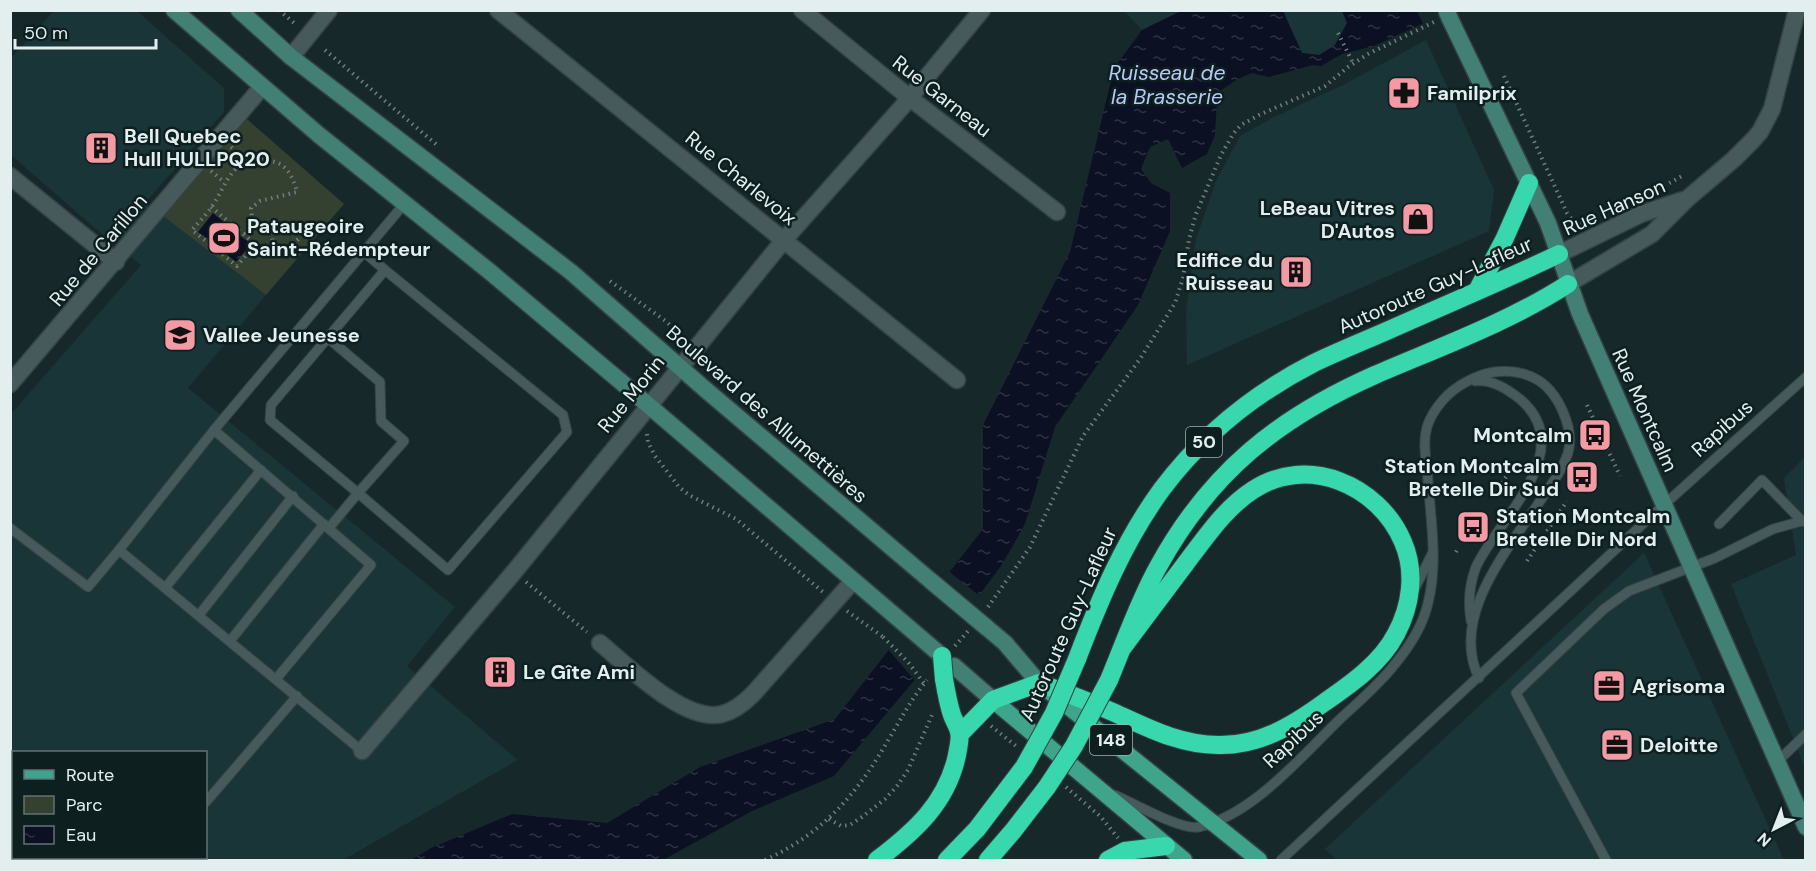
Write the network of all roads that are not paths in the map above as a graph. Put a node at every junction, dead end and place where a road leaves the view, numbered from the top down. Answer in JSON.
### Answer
{"nodes":[{"id":1,"x":174,"y":10,"type":"edge"},
{"id":2,"x":238,"y":10,"type":"edge"},
{"id":3,"x":329,"y":10,"type":"edge"},
{"id":4,"x":498,"y":10,"type":"edge"},
{"id":5,"x":802,"y":10,"type":"edge"},
{"id":6,"x":982,"y":10,"type":"edge"},
{"id":7,"x":1797,"y":10,"type":"edge"},
{"id":8,"x":1445,"y":17,"type":"edge"},
{"id":9,"x":291,"y":57,"type":"junction"},
{"id":10,"x":262,"y":87,"type":"junction"},
{"id":11,"x":910,"y":98,"type":"junction"},
{"id":12,"x":10,"y":176,"type":"edge"},
{"id":13,"x":1529,"y":183,"type":"junction"},
{"id":14,"x":1687,"y":199,"type":"junction"},
{"id":15,"x":405,"y":203,"type":"junction"},
{"id":16,"x":1057,"y":212,"type":"dead end"},
{"id":17,"x":784,"y":240,"type":"junction"},
{"id":18,"x":364,"y":252,"type":"junction"},
{"id":19,"x":1559,"y":254,"type":"junction"},
{"id":20,"x":116,"y":262,"type":"junction"},
{"id":21,"x":385,"y":270,"type":"junction"},
{"id":22,"x":1568,"y":284,"type":"junction"},
{"id":23,"x":1477,"y":291,"type":"junction"},
{"id":24,"x":328,"y":338,"type":"junction"},
{"id":25,"x":680,"y":368,"type":"junction"},
{"id":26,"x":1806,"y":377,"type":"edge"},
{"id":27,"x":957,"y":380,"type":"dead end"},
{"id":28,"x":10,"y":384,"type":"edge"},
{"id":29,"x":1464,"y":384,"type":"junction"},
{"id":30,"x":650,"y":405,"type":"junction"},
{"id":31,"x":214,"y":430,"type":"junction"},
{"id":32,"x":261,"y":470,"type":"junction"},
{"id":33,"x":358,"y":493,"type":"junction"},
{"id":34,"x":293,"y":496,"type":"junction"},
{"id":35,"x":1664,"y":505,"type":"junction"},
{"id":36,"x":1804,"y":521,"type":"edge"},
{"id":37,"x":1719,"y":524,"type":"dead end"},
{"id":38,"x":326,"y":526,"type":"junction"},
{"id":39,"x":10,"y":528,"type":"edge"},
{"id":40,"x":119,"y":550,"type":"junction"},
{"id":41,"x":1433,"y":552,"type":"junction"},
{"id":42,"x":1692,"y":567,"type":"junction"},
{"id":43,"x":853,"y":580,"type":"junction"},
{"id":44,"x":165,"y":588,"type":"junction"},
{"id":45,"x":1408,"y":604,"type":"junction"},
{"id":46,"x":199,"y":615,"type":"junction"},
{"id":47,"x":1471,"y":623,"type":"junction"},
{"id":48,"x":230,"y":641,"type":"junction"},
{"id":49,"x":600,"y":643,"type":"road end"},
{"id":50,"x":1123,"y":646,"type":"junction"},
{"id":51,"x":944,"y":666,"type":"junction"},
{"id":52,"x":1479,"y":678,"type":"junction"},
{"id":53,"x":276,"y":679,"type":"junction"},
{"id":54,"x":1039,"y":683,"type":"junction"},
{"id":55,"x":297,"y":696,"type":"junction"},
{"id":56,"x":993,"y":700,"type":"junction"},
{"id":57,"x":960,"y":734,"type":"junction"},
{"id":58,"x":1806,"y":734,"type":"edge"},
{"id":59,"x":363,"y":752,"type":"joint"},
{"id":60,"x":1777,"y":762,"type":"junction"},
{"id":61,"x":1094,"y":786,"type":"junction"},
{"id":62,"x":207,"y":801,"type":"edge"},
{"id":63,"x":1212,"y":823,"type":"junction"},
{"id":64,"x":1806,"y":827,"type":"edge"},
{"id":65,"x":1166,"y":846,"type":"junction"},
{"id":66,"x":878,"y":861,"type":"edge"},
{"id":67,"x":947,"y":861,"type":"edge"},
{"id":68,"x":988,"y":861,"type":"edge"},
{"id":69,"x":1108,"y":861,"type":"edge"},
{"id":70,"x":1184,"y":861,"type":"edge"},
{"id":71,"x":1259,"y":861,"type":"edge"},
{"id":72,"x":1281,"y":861,"type":"edge"},
{"id":73,"x":1606,"y":861,"type":"edge"}],
"edges":[{"from":1,"to":10,"type":"main road"},
{"from":2,"to":9,"type":"main road","name":"Boulevard des Allumettières"},
{"from":3,"to":9,"type":"street"},
{"from":4,"to":17,"type":"street","name":"Rue Charlevoix"},
{"from":5,"to":11,"type":"street","name":"Rue Garneau"},
{"from":6,"to":11,"type":"street","name":"Rue Morin"},
{"from":7,"to":14,"type":"street","name":"Rue Hanson"},
{"from":8,"to":13,"type":"main road","name":"Rue Montcalm"},
{"from":9,"to":25,"type":"main road","name":"Boulevard des Allumettières"},
{"from":10,"to":15,"type":"main road"},
{"from":10,"to":20,"type":"street","name":"Rue de Carillon"},
{"from":11,"to":16,"type":"street","name":"Rue Garneau"},
{"from":11,"to":17,"type":"street","name":"Rue Morin"},
{"from":12,"to":20,"type":"street"},
{"from":13,"to":19,"type":"main road","name":"Rue Montcalm"},
{"from":13,"to":23,"type":"highway"},
{"from":14,"to":19,"type":"street","name":"Rue Hanson"},
{"from":14,"to":22,"type":"street","name":"Rue Hanson"},
{"from":15,"to":18,"type":"lane"},
{"from":15,"to":30,"type":"main road"},
{"from":17,"to":25,"type":"street","name":"Rue Morin"},
{"from":17,"to":27,"type":"street","name":"Rue Charlevoix"},
{"from":18,"to":21,"type":"lane"},
{"from":18,"to":31,"type":"lane"},
{"from":19,"to":22,"type":"main road","name":"Rue Montcalm"},
{"from":19,"to":23,"type":"highway","name":"Autoroute Guy-Lafleur","number":"50"},
{"from":20,"to":28,"type":"street","name":"Rue de Carillon"},
{"from":21,"to":24,"type":"lane"},
{"from":21,"to":33,"type":"lane"},
{"from":22,"to":35,"type":"main road","name":"Rue Montcalm"},
{"from":22,"to":50,"type":"highway","number":"50"},
{"from":23,"to":67,"type":"highway","name":"Autoroute Guy-Lafleur","number":"50","bridge":true},
{"from":24,"to":33,"type":"lane"},
{"from":24,"to":33,"type":"lane"},
{"from":25,"to":30,"type":"street","name":"Rue Morin"},
{"from":25,"to":54,"type":"main road","name":"Boulevard des Allumettières","bridge":true},
{"from":26,"to":35,"type":"lane","name":"Rapibus"},
{"from":29,"to":41,"type":"lane","name":"Rapibus"},
{"from":29,"to":47,"type":"lane","name":"Rapibus"},
{"from":29,"to":47,"type":"lane","name":"Rapibus"},
{"from":30,"to":43,"type":"main road"},
{"from":30,"to":59,"type":"street","name":"Rue Morin"},
{"from":31,"to":32,"type":"lane"},
{"from":31,"to":40,"type":"lane"},
{"from":32,"to":34,"type":"lane"},
{"from":32,"to":44,"type":"lane"},
{"from":33,"to":38,"type":"lane"},
{"from":34,"to":38,"type":"lane"},
{"from":34,"to":46,"type":"lane"},
{"from":35,"to":42,"type":"main road","name":"Rue Montcalm"},
{"from":35,"to":52,"type":"lane","name":"Rapibus"},
{"from":36,"to":37,"type":"lane"},
{"from":36,"to":42,"type":"lane"},
{"from":38,"to":48,"type":"lane"},
{"from":38,"to":53,"type":"lane"},
{"from":39,"to":40,"type":"lane"},
{"from":40,"to":44,"type":"lane"},
{"from":41,"to":45,"type":"lane","name":"Rapibus"},
{"from":41,"to":63,"type":"lane","name":"Rapibus"},
{"from":42,"to":60,"type":"main road","name":"Rue Montcalm"},
{"from":42,"to":73,"type":"lane"},
{"from":43,"to":49,"type":"street"},
{"from":43,"to":51,"type":"main road"},
{"from":44,"to":46,"type":"lane"},
{"from":45,"to":50,"type":"highway"},
{"from":45,"to":54,"type":"highway"},
{"from":46,"to":48,"type":"lane"},
{"from":47,"to":52,"type":"lane","name":"Rapibus"},
{"from":48,"to":53,"type":"lane"},
{"from":50,"to":68,"type":"highway","number":"50","bridge":true},
{"from":51,"to":56,"type":"main road"},
{"from":51,"to":57,"type":"highway"},
{"from":52,"to":72,"type":"lane","name":"Rapibus"},
{"from":53,"to":55,"type":"lane"},
{"from":54,"to":56,"type":"highway"},
{"from":54,"to":63,"type":"main road","name":"Boulevard des Allumettières","number":"148"},
{"from":55,"to":59,"type":"lane"},
{"from":55,"to":62,"type":"lane"},
{"from":56,"to":57,"type":"highway"},
{"from":56,"to":61,"type":"main road"},
{"from":57,"to":66,"type":"highway"},
{"from":58,"to":60,"type":"lane"},
{"from":60,"to":64,"type":"main road","name":"Rue Montcalm"},
{"from":61,"to":63,"type":"lane","name":"Rapibus"},
{"from":61,"to":65,"type":"main road"},
{"from":63,"to":71,"type":"main road","name":"Boulevard des Allumettières","number":"148"},
{"from":65,"to":69,"type":"highway"},
{"from":65,"to":70,"type":"main road"}]}
